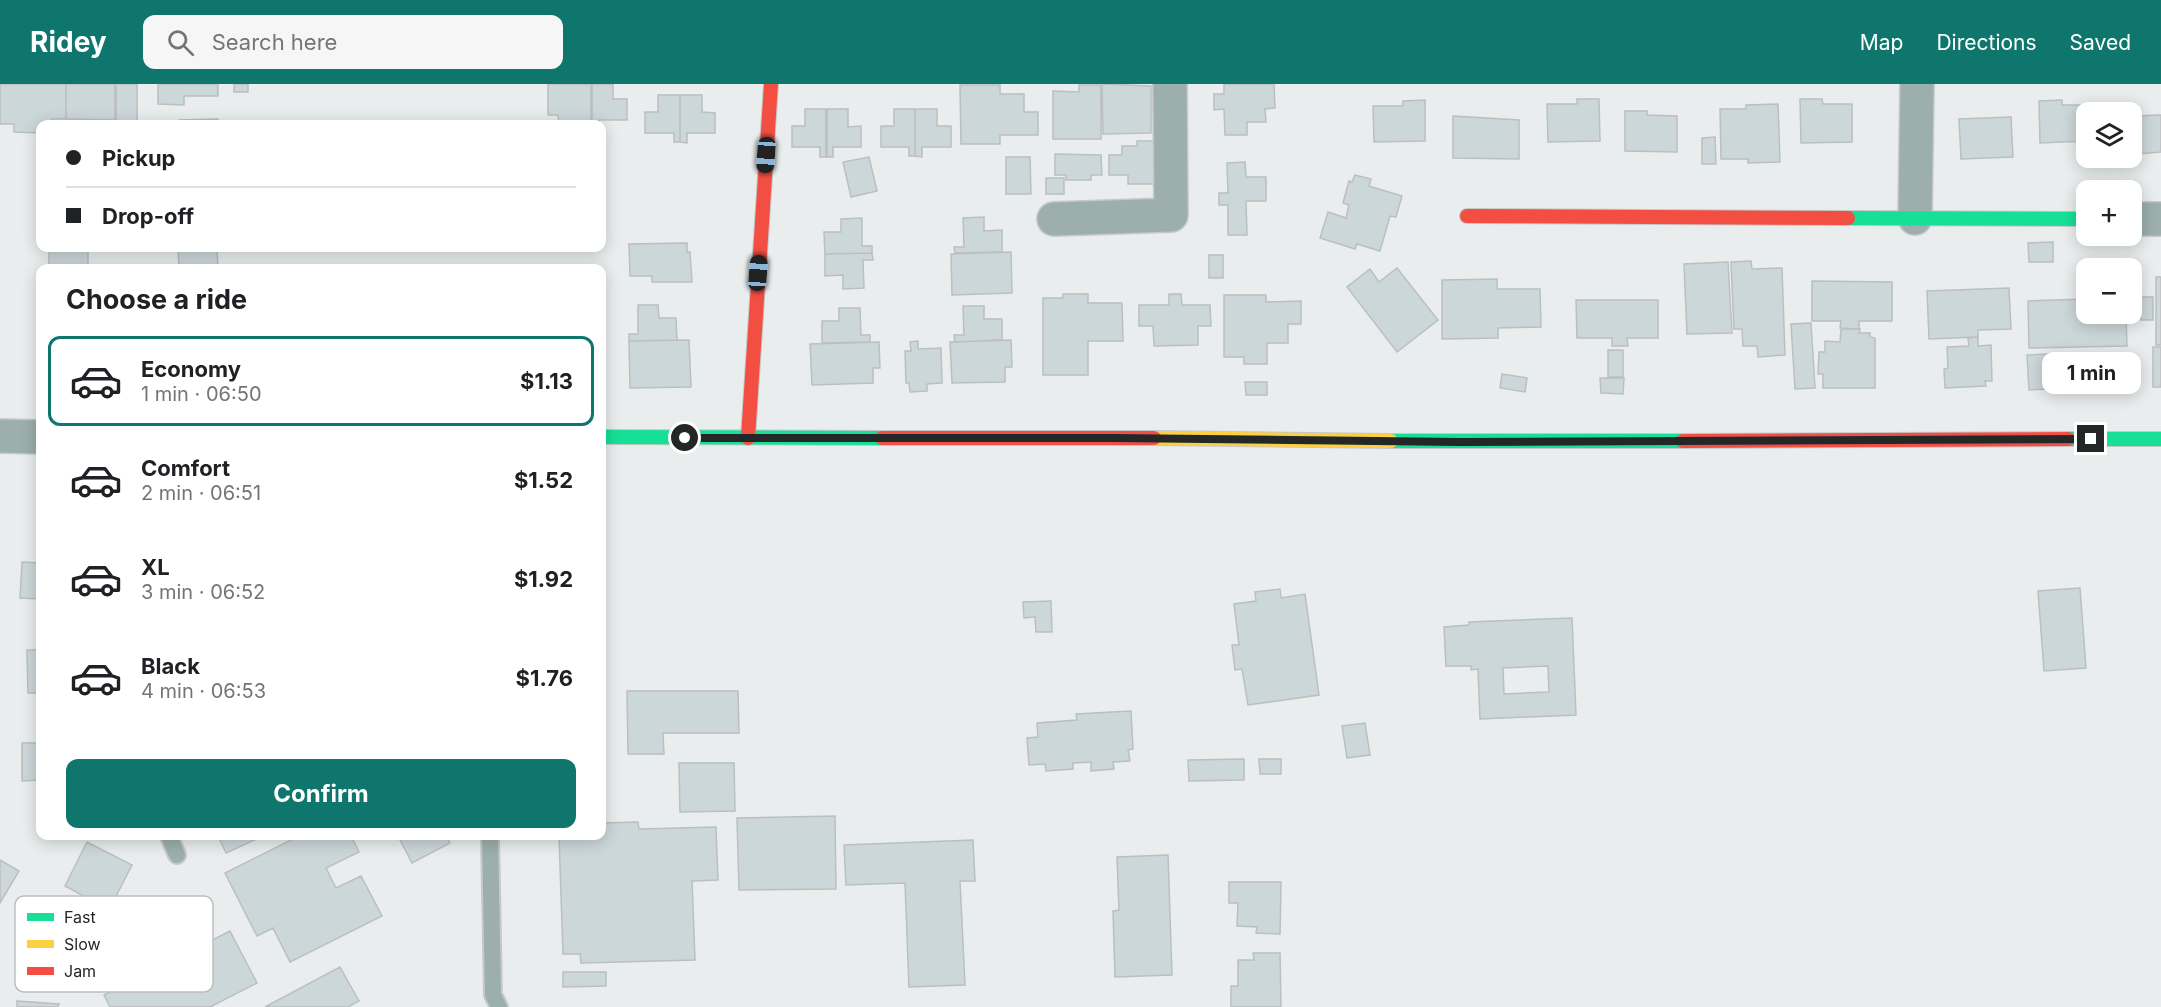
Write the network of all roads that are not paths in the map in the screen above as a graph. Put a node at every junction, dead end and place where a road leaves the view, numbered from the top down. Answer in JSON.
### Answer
{"nodes":[{"id":1,"x":771,"y":84,"type":"edge"},
{"id":2,"x":1170,"y":84,"type":"edge"},
{"id":3,"x":1917,"y":84,"type":"edge"},
{"id":4,"x":1467,"y":216,"type":"dead end"},
{"id":5,"x":1915,"y":218,"type":"junction"},
{"id":6,"x":1054,"y":219,"type":"dead end"},
{"id":7,"x":2076,"y":219,"type":"edge"},
{"id":8,"x":2142,"y":219,"type":"edge"},
{"id":9,"x":2161,"y":219,"type":"edge"},
{"id":10,"x":0,"y":436,"type":"edge"},
{"id":11,"x":36,"y":437,"type":"edge"},
{"id":12,"x":606,"y":437,"type":"edge"},
{"id":13,"x":748,"y":438,"type":"junction"},
{"id":14,"x":2161,"y":439,"type":"edge"},
{"id":15,"x":171,"y":840,"type":"edge"},
{"id":16,"x":490,"y":840,"type":"edge"},
{"id":17,"x":177,"y":855,"type":"dead end"},
{"id":18,"x":499,"y":1007,"type":"edge"}],
"edges":[{"from":1,"to":13,"type":"street"},
{"from":2,"to":6,"type":"street"},
{"from":3,"to":5,"type":"street"},
{"from":4,"to":5,"type":"street"},
{"from":5,"to":7,"type":"street"},
{"from":8,"to":9,"type":"street"},
{"from":10,"to":11,"type":"street"},
{"from":12,"to":13,"type":"street"},
{"from":13,"to":14,"type":"street"},
{"from":15,"to":17,"type":"lane"},
{"from":16,"to":18,"type":"lane"}]}
